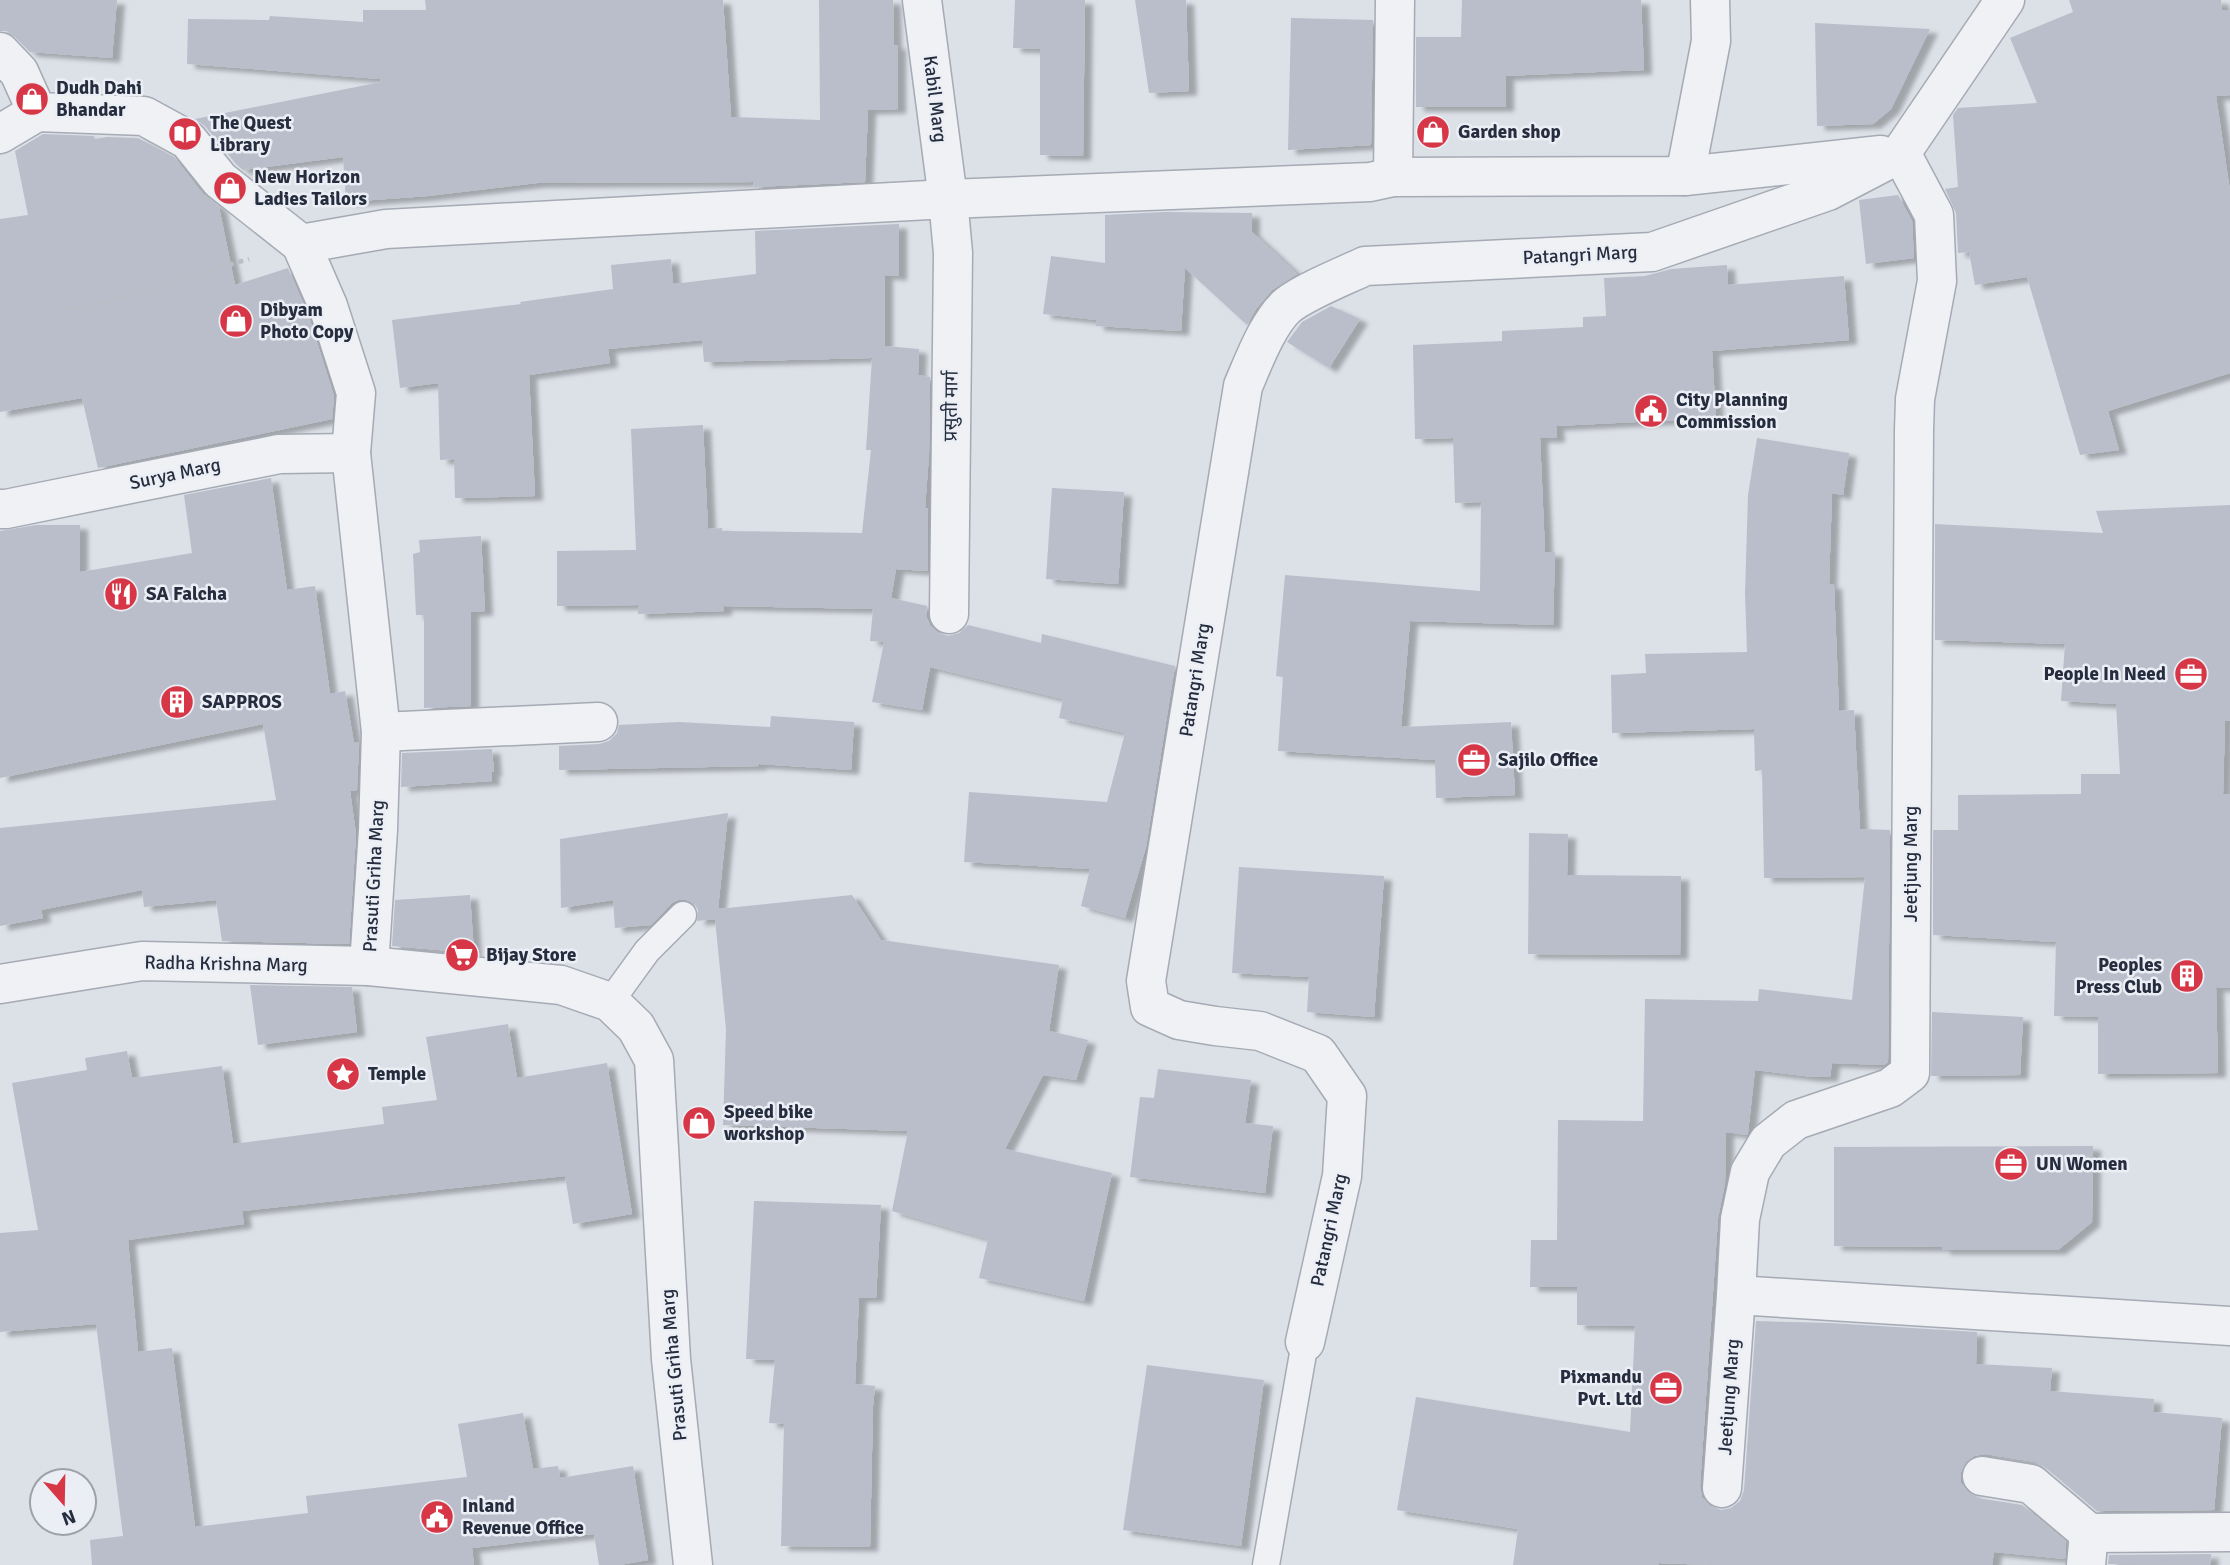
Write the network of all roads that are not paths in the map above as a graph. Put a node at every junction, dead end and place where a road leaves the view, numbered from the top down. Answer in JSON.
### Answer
{"nodes":[{"id":1,"x":922,"y":0,"type":"edge"},
{"id":2,"x":1395,"y":0,"type":"edge"},
{"id":3,"x":1710,"y":0,"type":"edge"},
{"id":4,"x":2005,"y":0,"type":"edge"},
{"id":5,"x":0,"y":52,"type":"edge"},
{"id":6,"x":37,"y":112,"type":"junction"},
{"id":7,"x":0,"y":134,"type":"edge"},
{"id":8,"x":1901,"y":153,"type":"junction"},
{"id":9,"x":1685,"y":176,"type":"junction"},
{"id":10,"x":1393,"y":177,"type":"junction"},
{"id":11,"x":948,"y":199,"type":"junction"},
{"id":12,"x":300,"y":244,"type":"junction"},
{"id":13,"x":351,"y":453,"type":"junction"},
{"id":14,"x":0,"y":509,"type":"edge"},
{"id":15,"x":949,"y":614,"type":"dead end"},
{"id":16,"x":598,"y":722,"type":"dead end"},
{"id":17,"x":381,"y":732,"type":"junction"},
{"id":18,"x":683,"y":915,"type":"dead end"},
{"id":19,"x":369,"y":966,"type":"junction"},
{"id":20,"x":0,"y":984,"type":"edge"},
{"id":21,"x":610,"y":1002,"type":"junction"},
{"id":22,"x":1737,"y":1295,"type":"junction"},
{"id":23,"x":2230,"y":1326,"type":"edge"},
{"id":24,"x":1305,"y":1342,"type":"joint"},
{"id":25,"x":1982,"y":1476,"type":"dead end"},
{"id":26,"x":1722,"y":1488,"type":"dead end"},
{"id":27,"x":2230,"y":1532,"type":"edge"},
{"id":28,"x":2087,"y":1549,"type":"edge"},
{"id":29,"x":692,"y":1565,"type":"edge"},
{"id":30,"x":1266,"y":1565,"type":"edge"}],
"edges":[{"from":1,"to":11,"type":"street","name":"Kabil Marg"},
{"from":2,"to":10,"type":"street"},
{"from":3,"to":9,"type":"street"},
{"from":4,"to":8,"type":"street"},
{"from":5,"to":6,"type":"street"},
{"from":6,"to":7,"type":"street"},
{"from":6,"to":12,"type":"street","name":"Prasuti Griha Marg"},
{"from":8,"to":9,"type":"street"},
{"from":8,"to":22,"type":"street","name":"Jeetjung Marg"},
{"from":8,"to":24,"type":"street","name":"Patangri Marg"},
{"from":9,"to":10,"type":"street"},
{"from":10,"to":11,"type":"street"},
{"from":11,"to":12,"type":"street"},
{"from":11,"to":15,"type":"street","name":"प्रसुती मार्ग"},
{"from":12,"to":13,"type":"street","name":"Prasuti Griha Marg"},
{"from":13,"to":14,"type":"street","name":"Surya Marg"},
{"from":13,"to":17,"type":"street","name":"Prasuti Griha Marg"},
{"from":16,"to":17,"type":"street"},
{"from":17,"to":19,"type":"street","name":"Prasuti Griha Marg"},
{"from":18,"to":21,"type":"lane"},
{"from":19,"to":20,"type":"street","name":"Radha Krishna Marg"},
{"from":19,"to":21,"type":"street","name":"Prasuti Griha Marg"},
{"from":21,"to":29,"type":"street","name":"Prasuti Griha Marg"},
{"from":22,"to":23,"type":"street"},
{"from":22,"to":26,"type":"street","name":"Jeetjung Marg"},
{"from":24,"to":30,"type":"lane","name":"Patangri Marg"},
{"from":25,"to":28,"type":"street"},
{"from":27,"to":28,"type":"street"}]}
